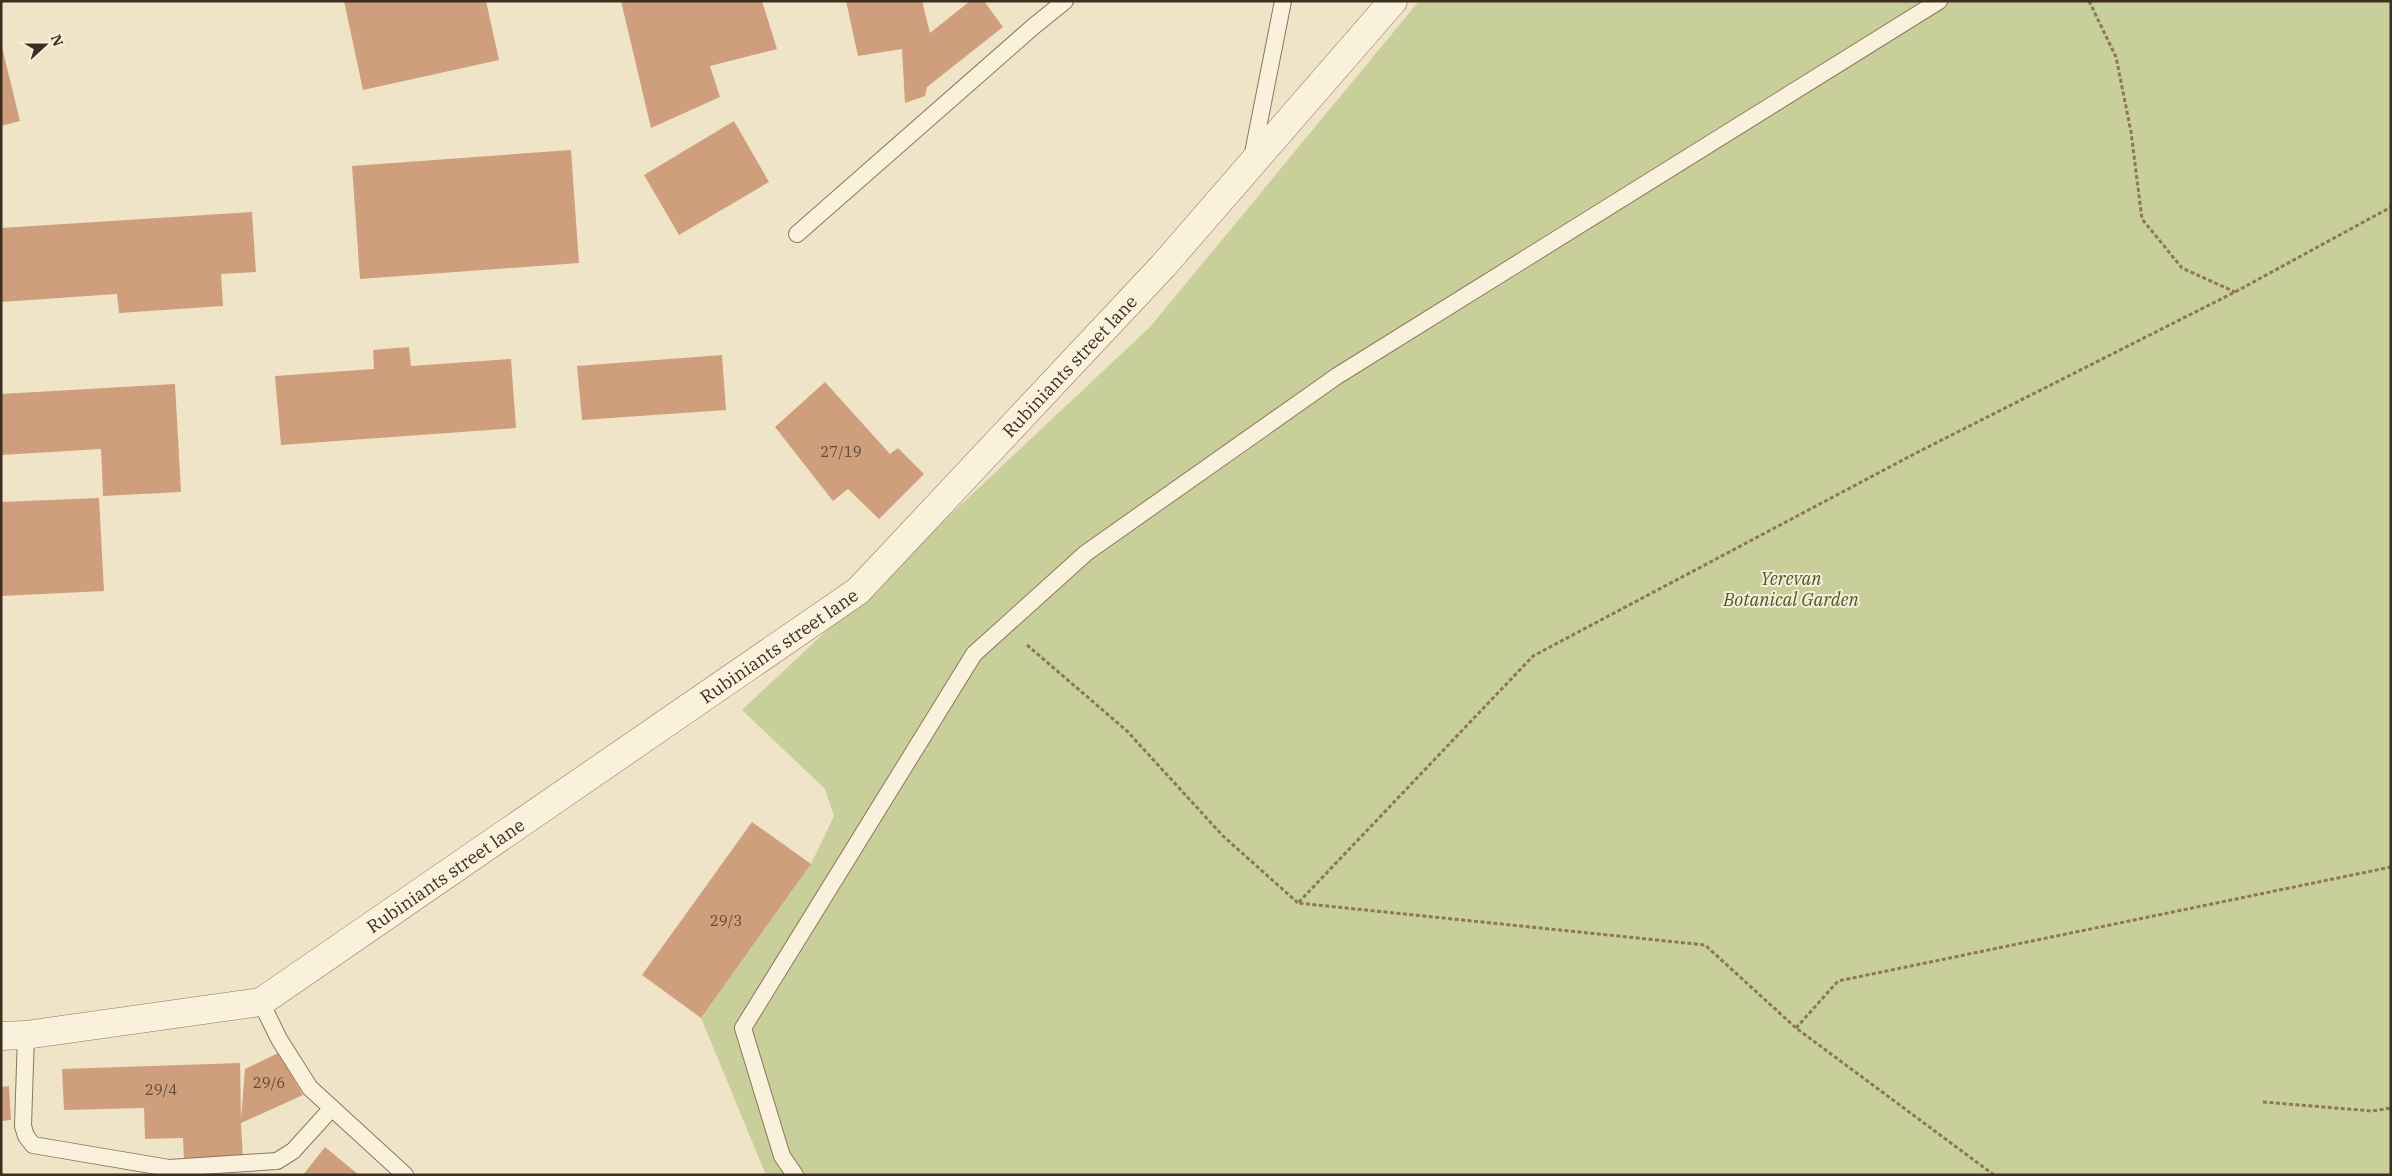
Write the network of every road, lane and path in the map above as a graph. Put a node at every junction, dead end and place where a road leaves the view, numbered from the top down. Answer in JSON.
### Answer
{"nodes":[{"id":1,"x":1065,"y":1,"type":"edge"},
{"id":2,"x":1284,"y":1,"type":"edge"},
{"id":3,"x":1393,"y":1,"type":"edge"},
{"id":4,"x":1939,"y":1,"type":"edge"},
{"id":5,"x":2089,"y":1,"type":"edge"},
{"id":6,"x":1252,"y":163,"type":"junction"},
{"id":7,"x":2391,"y":207,"type":"edge"},
{"id":8,"x":796,"y":234,"type":"dead end"},
{"id":9,"x":2235,"y":292,"type":"junction"},
{"id":10,"x":1005,"y":626,"type":"junction"},
{"id":11,"x":2391,"y":867,"type":"edge"},
{"id":12,"x":1298,"y":903,"type":"junction"},
{"id":13,"x":261,"y":1002,"type":"junction"},
{"id":14,"x":1796,"y":1028,"type":"junction"},
{"id":15,"x":14,"y":1036,"type":"edge"},
{"id":16,"x":2263,"y":1102,"type":"dead end"},
{"id":17,"x":332,"y":1108,"type":"junction"},
{"id":18,"x":2391,"y":1108,"type":"edge"},
{"id":19,"x":405,"y":1175,"type":"edge"},
{"id":20,"x":795,"y":1175,"type":"edge"},
{"id":21,"x":1994,"y":1175,"type":"edge"}],
"edges":[{"from":1,"to":8,"type":"lane"},
{"from":2,"to":6,"type":"lane"},
{"from":3,"to":6,"type":"street","name":"Rubiniants street lane"},
{"from":4,"to":10,"type":"lane"},
{"from":5,"to":9,"type":"path"},
{"from":6,"to":13,"type":"street","name":"Rubiniants street lane"},
{"from":7,"to":9,"type":"path"},
{"from":9,"to":12,"type":"path"},
{"from":10,"to":12,"type":"path"},
{"from":10,"to":20,"type":"lane"},
{"from":11,"to":14,"type":"path"},
{"from":12,"to":14,"type":"path"},
{"from":13,"to":15,"type":"street","name":"Rubiniants street lane"},
{"from":13,"to":17,"type":"lane"},
{"from":14,"to":21,"type":"path"},
{"from":15,"to":17,"type":"lane"},
{"from":16,"to":18,"type":"path"},
{"from":17,"to":19,"type":"lane"}]}
